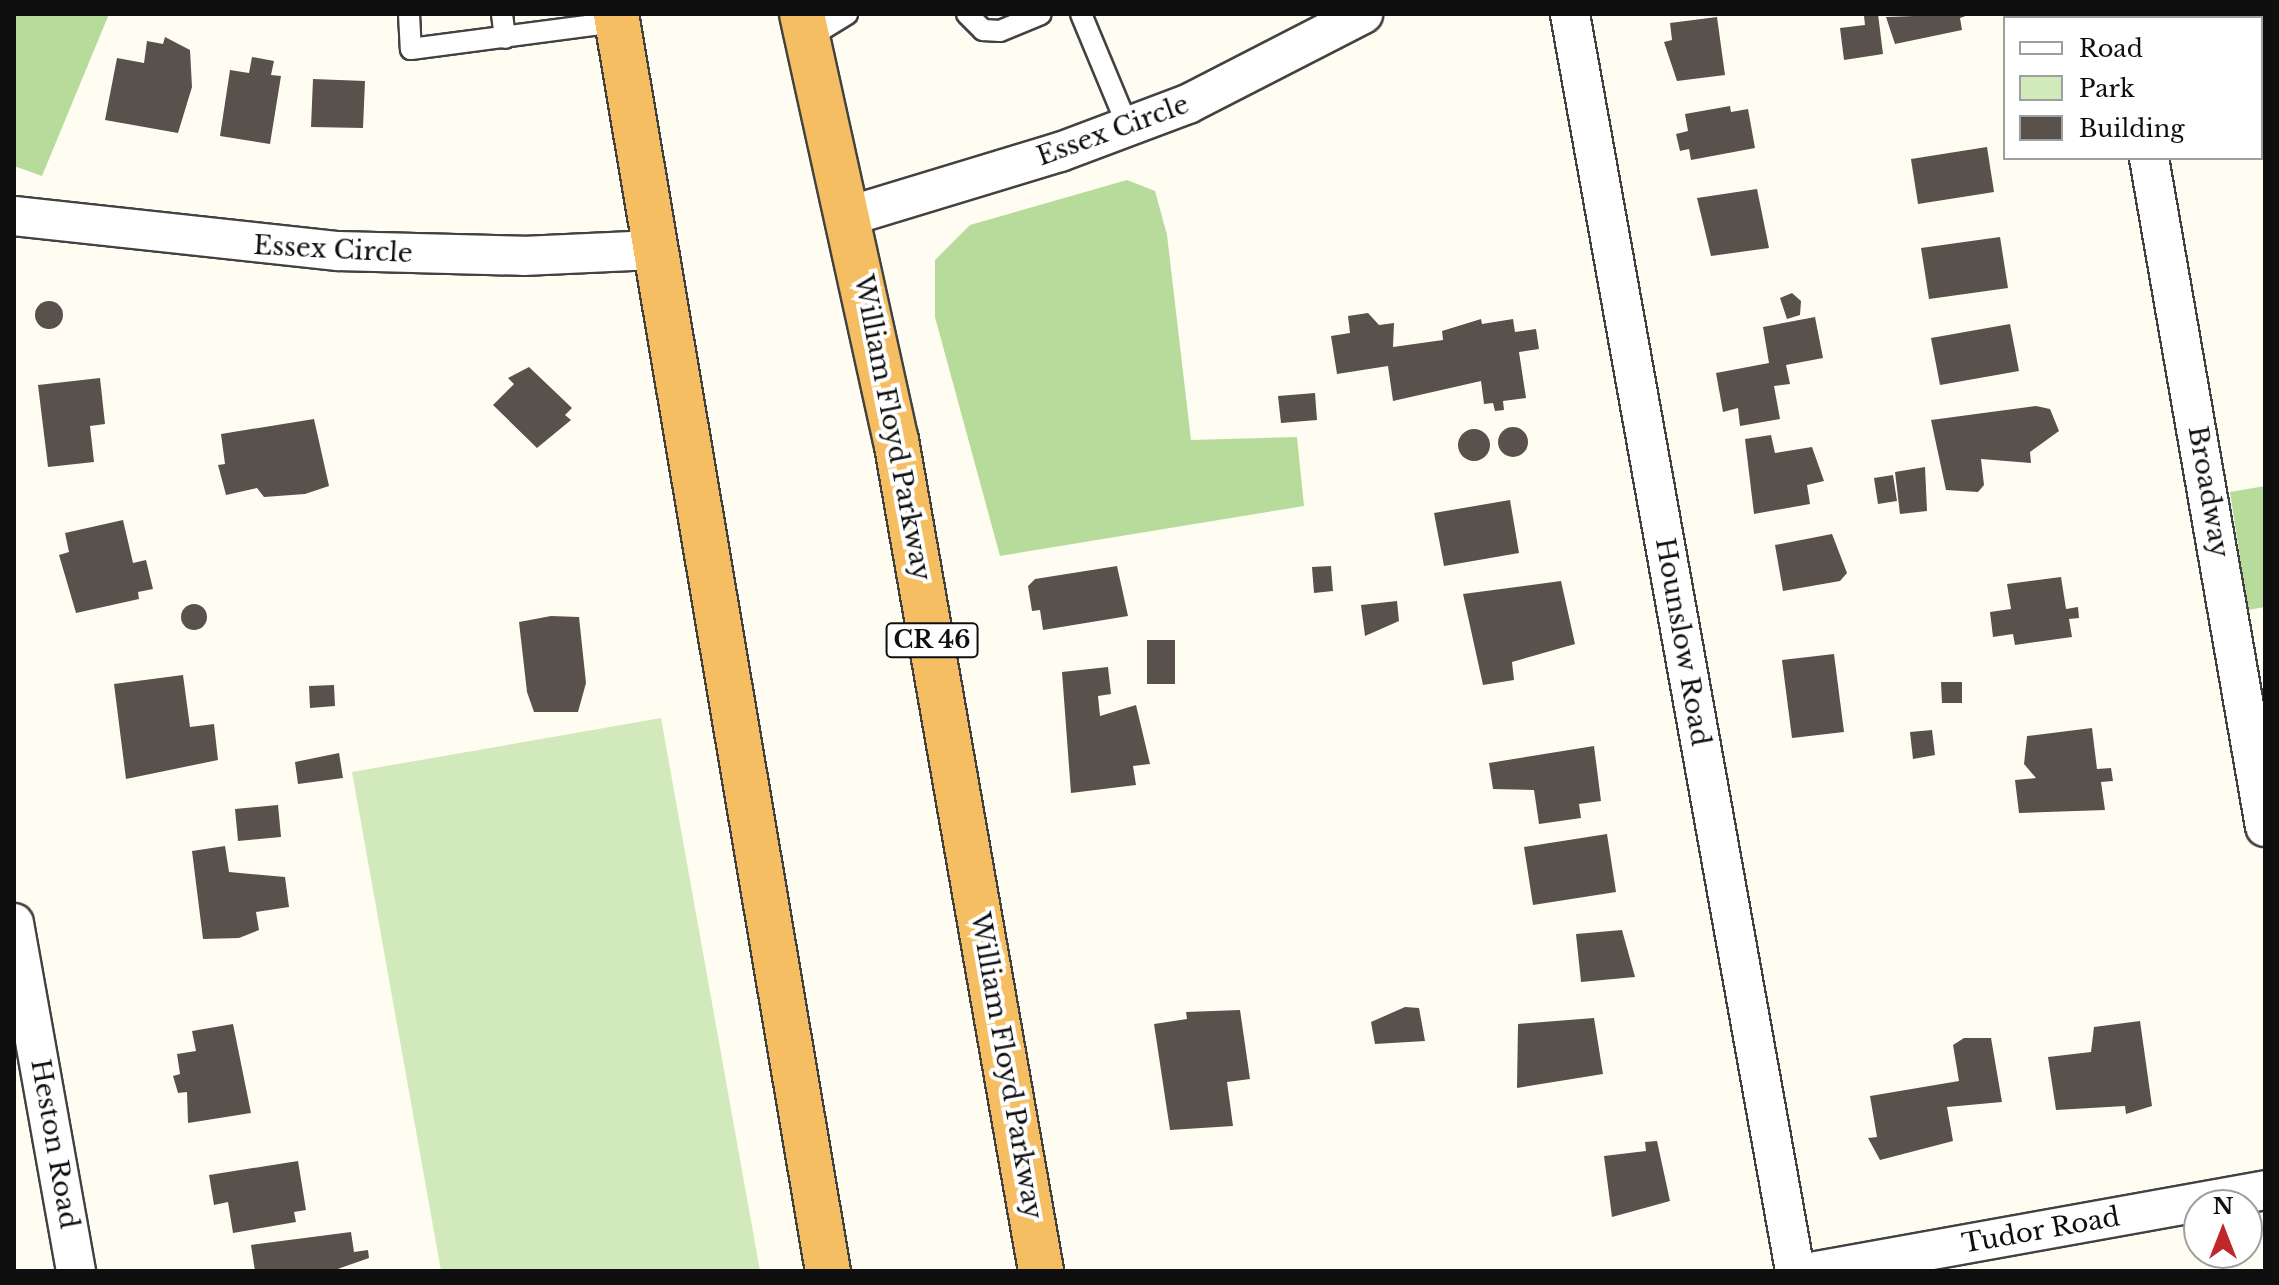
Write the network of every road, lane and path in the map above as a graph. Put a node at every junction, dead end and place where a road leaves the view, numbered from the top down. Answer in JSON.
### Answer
{"nodes":[{"id":1,"x":409,"y":14,"type":"edge"},
{"id":2,"x":502,"y":14,"type":"edge"},
{"id":3,"x":847,"y":14,"type":"edge"},
{"id":4,"x":967,"y":14,"type":"edge"},
{"id":5,"x":1041,"y":14,"type":"edge"},
{"id":6,"x":1081,"y":14,"type":"edge"},
{"id":7,"x":1363,"y":14,"type":"edge"},
{"id":8,"x":1570,"y":14,"type":"edge"},
{"id":9,"x":617,"y":18,"type":"edge"},
{"id":10,"x":805,"y":26,"type":"edge"},
{"id":11,"x":505,"y":38,"type":"junction"},
{"id":12,"x":1128,"y":127,"type":"junction"},
{"id":13,"x":2149,"y":160,"type":"edge"},
{"id":14,"x":14,"y":216,"type":"edge"},
{"id":15,"x":849,"y":216,"type":"junction"},
{"id":16,"x":654,"y":250,"type":"junction"},
{"id":17,"x":2265,"y":827,"type":"edge"},
{"id":18,"x":14,"y":923,"type":"edge"},
{"id":19,"x":2265,"y":1190,"type":"edge"},
{"id":20,"x":76,"y":1271,"type":"edge"},
{"id":21,"x":828,"y":1271,"type":"edge"},
{"id":22,"x":1041,"y":1271,"type":"edge"},
{"id":23,"x":1795,"y":1271,"type":"edge"},
{"id":24,"x":1816,"y":1271,"type":"edge"}],
"edges":[{"from":1,"to":11,"type":"lane"},
{"from":2,"to":11,"type":"lane"},
{"from":3,"to":10,"type":"lane"},
{"from":4,"to":5,"type":"lane"},
{"from":6,"to":12,"type":"lane"},
{"from":7,"to":12,"type":"street","name":"Essex Circle"},
{"from":8,"to":23,"type":"street","name":"Hounslow Road"},
{"from":9,"to":11,"type":"lane"},
{"from":9,"to":16,"type":"highway"},
{"from":10,"to":15,"type":"highway","name":"William Floyd Parkway","number":"CR 46"},
{"from":12,"to":15,"type":"street","name":"Essex Circle"},
{"from":13,"to":17,"type":"street","name":"Broadway"},
{"from":14,"to":16,"type":"street","name":"Essex Circle"},
{"from":15,"to":22,"type":"highway","name":"William Floyd Parkway","number":"CR 46"},
{"from":16,"to":21,"type":"highway"},
{"from":18,"to":20,"type":"street","name":"Heston Road"},
{"from":19,"to":24,"type":"street","name":"Tudor Road"}]}
